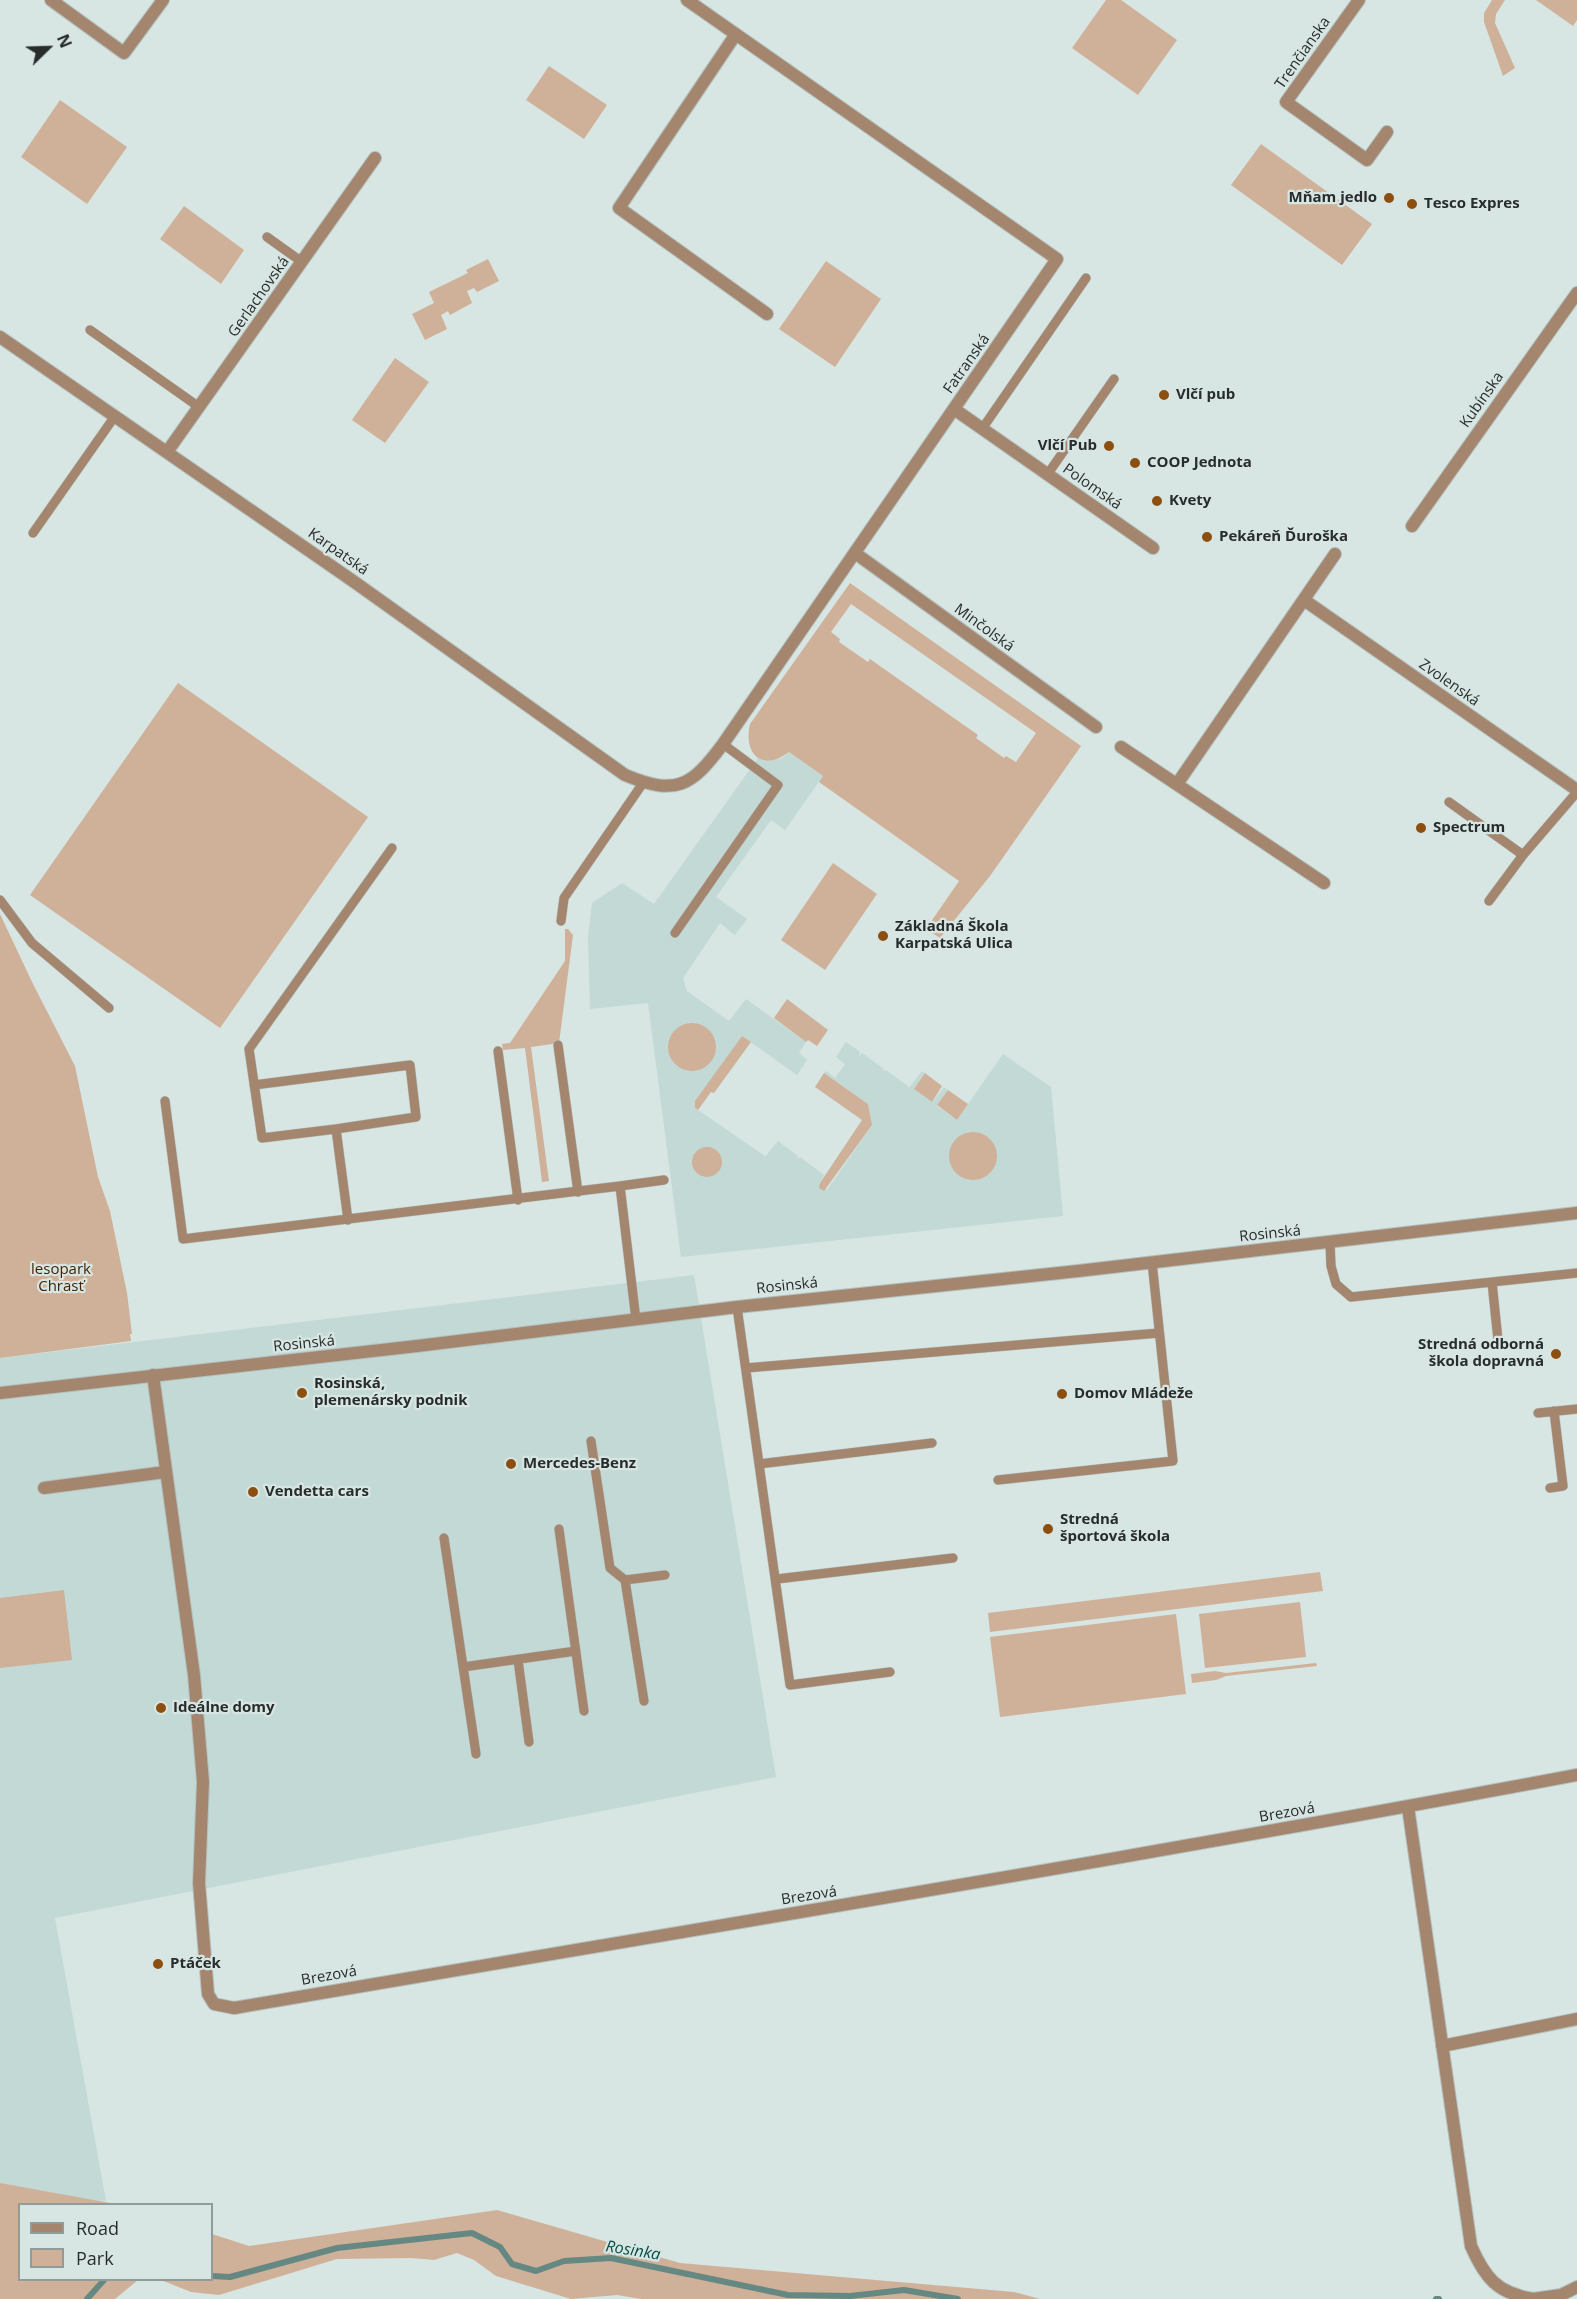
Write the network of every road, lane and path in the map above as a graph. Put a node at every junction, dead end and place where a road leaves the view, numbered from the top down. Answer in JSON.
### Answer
{"nodes":[{"id":1,"x":51,"y":0,"type":"edge"},
{"id":2,"x":163,"y":0,"type":"edge"},
{"id":3,"x":687,"y":0,"type":"edge"},
{"id":4,"x":1359,"y":0,"type":"edge"},
{"id":5,"x":736,"y":34,"type":"junction"},
{"id":6,"x":1387,"y":132,"type":"dead end"},
{"id":7,"x":375,"y":158,"type":"dead end"},
{"id":8,"x":267,"y":237,"type":"dead end"},
{"id":9,"x":302,"y":262,"type":"junction"},
{"id":10,"x":1086,"y":278,"type":"dead end"},
{"id":11,"x":1577,"y":292,"type":"edge"},
{"id":12,"x":767,"y":314,"type":"dead end"},
{"id":13,"x":90,"y":330,"type":"dead end"},
{"id":14,"x":0,"y":337,"type":"edge"},
{"id":15,"x":1114,"y":379,"type":"dead end"},
{"id":16,"x":199,"y":407,"type":"junction"},
{"id":17,"x":954,"y":409,"type":"junction"},
{"id":18,"x":115,"y":416,"type":"junction"},
{"id":19,"x":982,"y":429,"type":"junction"},
{"id":20,"x":167,"y":452,"type":"junction"},
{"id":21,"x":1047,"y":474,"type":"junction"},
{"id":22,"x":1412,"y":526,"type":"dead end"},
{"id":23,"x":33,"y":533,"type":"dead end"},
{"id":24,"x":1153,"y":548,"type":"dead end"},
{"id":25,"x":855,"y":554,"type":"junction"},
{"id":26,"x":1335,"y":554,"type":"dead end"},
{"id":27,"x":1304,"y":600,"type":"junction"},
{"id":28,"x":1096,"y":727,"type":"dead end"},
{"id":29,"x":723,"y":744,"type":"junction"},
{"id":30,"x":1121,"y":747,"type":"dead end"},
{"id":31,"x":643,"y":783,"type":"junction"},
{"id":32,"x":1177,"y":784,"type":"junction"},
{"id":33,"x":661,"y":787,"type":"joint"},
{"id":34,"x":1577,"y":791,"type":"edge"},
{"id":35,"x":1449,"y":801,"type":"dead end"},
{"id":36,"x":392,"y":848,"type":"dead end"},
{"id":37,"x":1523,"y":855,"type":"junction"},
{"id":38,"x":1324,"y":883,"type":"dead end"},
{"id":39,"x":0,"y":900,"type":"edge"},
{"id":40,"x":1489,"y":901,"type":"dead end"},
{"id":41,"x":561,"y":921,"type":"dead end"},
{"id":42,"x":675,"y":933,"type":"dead end"},
{"id":43,"x":108,"y":1008,"type":"dead end"},
{"id":44,"x":558,"y":1045,"type":"dead end"},
{"id":45,"x":498,"y":1051,"type":"dead end"},
{"id":46,"x":254,"y":1085,"type":"junction"},
{"id":47,"x":165,"y":1101,"type":"dead end"},
{"id":48,"x":336,"y":1129,"type":"junction"},
{"id":49,"x":664,"y":1180,"type":"dead end"},
{"id":50,"x":620,"y":1186,"type":"junction"},
{"id":51,"x":578,"y":1192,"type":"junction"},
{"id":52,"x":518,"y":1200,"type":"junction"},
{"id":53,"x":1577,"y":1214,"type":"edge"},
{"id":54,"x":348,"y":1220,"type":"junction"},
{"id":55,"x":1330,"y":1243,"type":"junction"},
{"id":56,"x":1152,"y":1262,"type":"junction"},
{"id":57,"x":1577,"y":1273,"type":"edge"},
{"id":58,"x":1492,"y":1282,"type":"junction"},
{"id":59,"x":737,"y":1307,"type":"junction"},
{"id":60,"x":636,"y":1320,"type":"junction"},
{"id":61,"x":1159,"y":1333,"type":"junction"},
{"id":62,"x":1498,"y":1340,"type":"dead end"},
{"id":63,"x":746,"y":1368,"type":"junction"},
{"id":64,"x":153,"y":1375,"type":"junction"},
{"id":65,"x":0,"y":1393,"type":"edge"},
{"id":66,"x":1577,"y":1409,"type":"edge"},
{"id":67,"x":1554,"y":1411,"type":"junction"},
{"id":68,"x":1538,"y":1413,"type":"dead end"},
{"id":69,"x":591,"y":1441,"type":"dead end"},
{"id":70,"x":932,"y":1443,"type":"dead end"},
{"id":71,"x":759,"y":1464,"type":"junction"},
{"id":72,"x":165,"y":1472,"type":"junction"},
{"id":73,"x":998,"y":1480,"type":"dead end"},
{"id":74,"x":44,"y":1488,"type":"dead end"},
{"id":75,"x":1550,"y":1488,"type":"dead end"},
{"id":76,"x":559,"y":1529,"type":"dead end"},
{"id":77,"x":444,"y":1538,"type":"dead end"},
{"id":78,"x":953,"y":1558,"type":"dead end"},
{"id":79,"x":665,"y":1575,"type":"dead end"},
{"id":80,"x":777,"y":1579,"type":"junction"},
{"id":81,"x":624,"y":1580,"type":"junction"},
{"id":82,"x":576,"y":1651,"type":"junction"},
{"id":83,"x":518,"y":1660,"type":"junction"},
{"id":84,"x":463,"y":1667,"type":"junction"},
{"id":85,"x":890,"y":1672,"type":"dead end"},
{"id":86,"x":644,"y":1701,"type":"dead end"},
{"id":87,"x":584,"y":1711,"type":"dead end"},
{"id":88,"x":529,"y":1742,"type":"dead end"},
{"id":89,"x":476,"y":1754,"type":"dead end"},
{"id":90,"x":1577,"y":1775,"type":"edge"},
{"id":91,"x":1408,"y":1807,"type":"junction"},
{"id":92,"x":1577,"y":2019,"type":"edge"},
{"id":93,"x":1442,"y":2046,"type":"junction"},
{"id":94,"x":1577,"y":2287,"type":"edge"},
{"id":95,"x":1533,"y":2299,"type":"edge"}],
"edges":[{"from":1,"to":2,"type":"street"},
{"from":3,"to":5,"type":"street","name":"Fatranská"},
{"from":4,"to":6,"type":"street","name":"Trenčianska"},
{"from":5,"to":12,"type":"street"},
{"from":5,"to":17,"type":"street","name":"Fatranská"},
{"from":7,"to":9,"type":"street","name":"Gerlachovská"},
{"from":8,"to":9,"type":"lane"},
{"from":9,"to":16,"type":"street","name":"Gerlachovská"},
{"from":10,"to":19,"type":"lane"},
{"from":11,"to":22,"type":"street","name":"Kubínska"},
{"from":13,"to":16,"type":"lane"},
{"from":14,"to":18,"type":"street","name":"Karpatská"},
{"from":15,"to":21,"type":"lane"},
{"from":16,"to":20,"type":"street","name":"Gerlachovská"},
{"from":17,"to":19,"type":"street","name":"Polomská"},
{"from":17,"to":25,"type":"street","name":"Fatranská"},
{"from":18,"to":20,"type":"street","name":"Karpatská"},
{"from":18,"to":23,"type":"lane"},
{"from":19,"to":21,"type":"street","name":"Polomská"},
{"from":20,"to":31,"type":"street","name":"Karpatská"},
{"from":21,"to":24,"type":"street","name":"Polomská"},
{"from":25,"to":28,"type":"street","name":"Minčolská"},
{"from":25,"to":29,"type":"street","name":"Fatranská"},
{"from":26,"to":27,"type":"street"},
{"from":27,"to":32,"type":"street"},
{"from":27,"to":34,"type":"street","name":"Zvolenská"},
{"from":29,"to":33,"type":"street","name":"Fatranská"},
{"from":29,"to":42,"type":"lane"},
{"from":30,"to":32,"type":"street"},
{"from":31,"to":33,"type":"street","name":"Karpatská"},
{"from":31,"to":41,"type":"lane"},
{"from":32,"to":38,"type":"street"},
{"from":34,"to":37,"type":"lane"},
{"from":35,"to":37,"type":"lane"},
{"from":36,"to":46,"type":"lane"},
{"from":37,"to":40,"type":"lane"},
{"from":39,"to":43,"type":"lane"},
{"from":44,"to":51,"type":"lane"},
{"from":45,"to":52,"type":"lane"},
{"from":46,"to":48,"type":"lane"},
{"from":46,"to":48,"type":"lane"},
{"from":47,"to":54,"type":"lane"},
{"from":48,"to":54,"type":"lane"},
{"from":49,"to":50,"type":"lane"},
{"from":50,"to":51,"type":"lane"},
{"from":50,"to":60,"type":"lane"},
{"from":51,"to":52,"type":"lane"},
{"from":52,"to":54,"type":"lane"},
{"from":53,"to":55,"type":"street","name":"Rosinská"},
{"from":55,"to":56,"type":"street","name":"Rosinská"},
{"from":55,"to":58,"type":"lane"},
{"from":56,"to":59,"type":"street","name":"Rosinská"},
{"from":56,"to":61,"type":"lane"},
{"from":57,"to":58,"type":"lane"},
{"from":58,"to":62,"type":"lane"},
{"from":59,"to":60,"type":"street","name":"Rosinská"},
{"from":59,"to":63,"type":"lane"},
{"from":60,"to":64,"type":"street","name":"Rosinská"},
{"from":61,"to":63,"type":"lane"},
{"from":61,"to":73,"type":"lane"},
{"from":63,"to":71,"type":"lane"},
{"from":64,"to":65,"type":"street","name":"Rosinská"},
{"from":64,"to":72,"type":"street"},
{"from":66,"to":67,"type":"lane"},
{"from":67,"to":68,"type":"lane"},
{"from":67,"to":75,"type":"lane"},
{"from":69,"to":81,"type":"lane"},
{"from":70,"to":71,"type":"lane"},
{"from":71,"to":80,"type":"lane"},
{"from":72,"to":74,"type":"street"},
{"from":72,"to":91,"type":"street","name":"Brezová"},
{"from":76,"to":82,"type":"lane"},
{"from":77,"to":84,"type":"lane"},
{"from":78,"to":80,"type":"lane"},
{"from":79,"to":81,"type":"lane"},
{"from":80,"to":85,"type":"lane"},
{"from":81,"to":86,"type":"lane"},
{"from":82,"to":83,"type":"lane"},
{"from":82,"to":87,"type":"lane"},
{"from":83,"to":84,"type":"lane"},
{"from":83,"to":88,"type":"lane"},
{"from":84,"to":89,"type":"lane"},
{"from":90,"to":91,"type":"street","name":"Brezová"},
{"from":91,"to":93,"type":"street"},
{"from":92,"to":93,"type":"street"},
{"from":93,"to":95,"type":"street"},
{"from":94,"to":95,"type":"street"}]}
